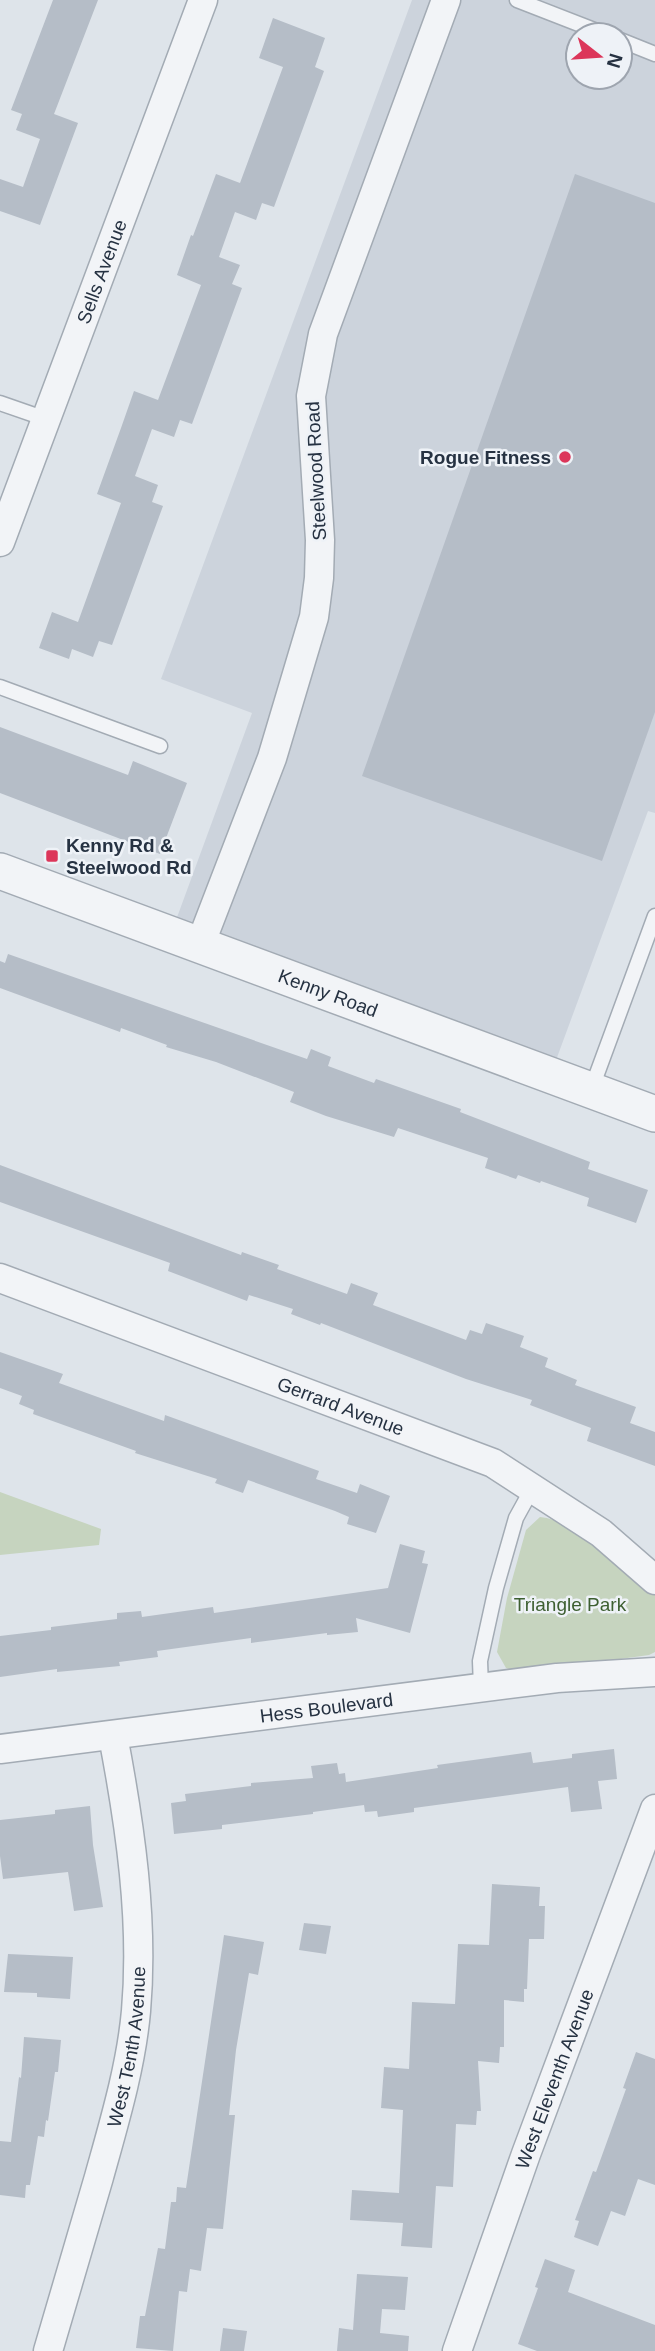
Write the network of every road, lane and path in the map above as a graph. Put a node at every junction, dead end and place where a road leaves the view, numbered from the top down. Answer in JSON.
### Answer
{"nodes":[{"id":1,"x":203,"y":0,"type":"edge"},
{"id":2,"x":446,"y":0,"type":"edge"},
{"id":3,"x":517,"y":0,"type":"edge"},
{"id":4,"x":571,"y":21,"type":"edge"},
{"id":5,"x":634,"y":46,"type":"edge"},
{"id":6,"x":655,"y":54,"type":"edge"},
{"id":7,"x":0,"y":403,"type":"edge"},
{"id":8,"x":46,"y":419,"type":"junction"},
{"id":9,"x":0,"y":542,"type":"edge"},
{"id":10,"x":0,"y":687,"type":"edge"},
{"id":11,"x":160,"y":746,"type":"dead end"},
{"id":12,"x":0,"y":871,"type":"edge"},
{"id":13,"x":655,"y":916,"type":"edge"},
{"id":14,"x":200,"y":945,"type":"junction"},
{"id":15,"x":591,"y":1090,"type":"junction"},
{"id":16,"x":655,"y":1114,"type":"edge"},
{"id":17,"x":0,"y":1278,"type":"edge"},
{"id":18,"x":532,"y":1489,"type":"junction"},
{"id":19,"x":655,"y":1580,"type":"edge"},
{"id":20,"x":655,"y":1672,"type":"edge"},
{"id":21,"x":481,"y":1687,"type":"junction"},
{"id":22,"x":113,"y":1736,"type":"junction"},
{"id":23,"x":0,"y":1749,"type":"edge"},
{"id":24,"x":655,"y":1809,"type":"edge"},
{"id":25,"x":48,"y":2351,"type":"edge"},
{"id":26,"x":457,"y":2351,"type":"edge"}],
"edges":[{"from":1,"to":8,"type":"street","name":"Sells Avenue"},
{"from":2,"to":14,"type":"street","name":"Steelwood Road"},
{"from":3,"to":4,"type":"lane"},
{"from":5,"to":6,"type":"lane"},
{"from":7,"to":8,"type":"lane"},
{"from":8,"to":9,"type":"street","name":"Sells Avenue"},
{"from":10,"to":11,"type":"lane"},
{"from":12,"to":14,"type":"street","name":"Kenny Road"},
{"from":13,"to":15,"type":"lane"},
{"from":14,"to":15,"type":"street","name":"Kenny Road"},
{"from":15,"to":16,"type":"street","name":"Kenny Road"},
{"from":17,"to":18,"type":"street","name":"Gerrard Avenue"},
{"from":18,"to":19,"type":"street","name":"Gerrard Avenue"},
{"from":18,"to":21,"type":"lane"},
{"from":20,"to":21,"type":"street","name":"Hess Boulevard"},
{"from":21,"to":22,"type":"street","name":"Hess Boulevard"},
{"from":22,"to":23,"type":"street","name":"Hess Boulevard"},
{"from":22,"to":25,"type":"street","name":"West Tenth Avenue"},
{"from":24,"to":26,"type":"street","name":"West Eleventh Avenue"}]}
